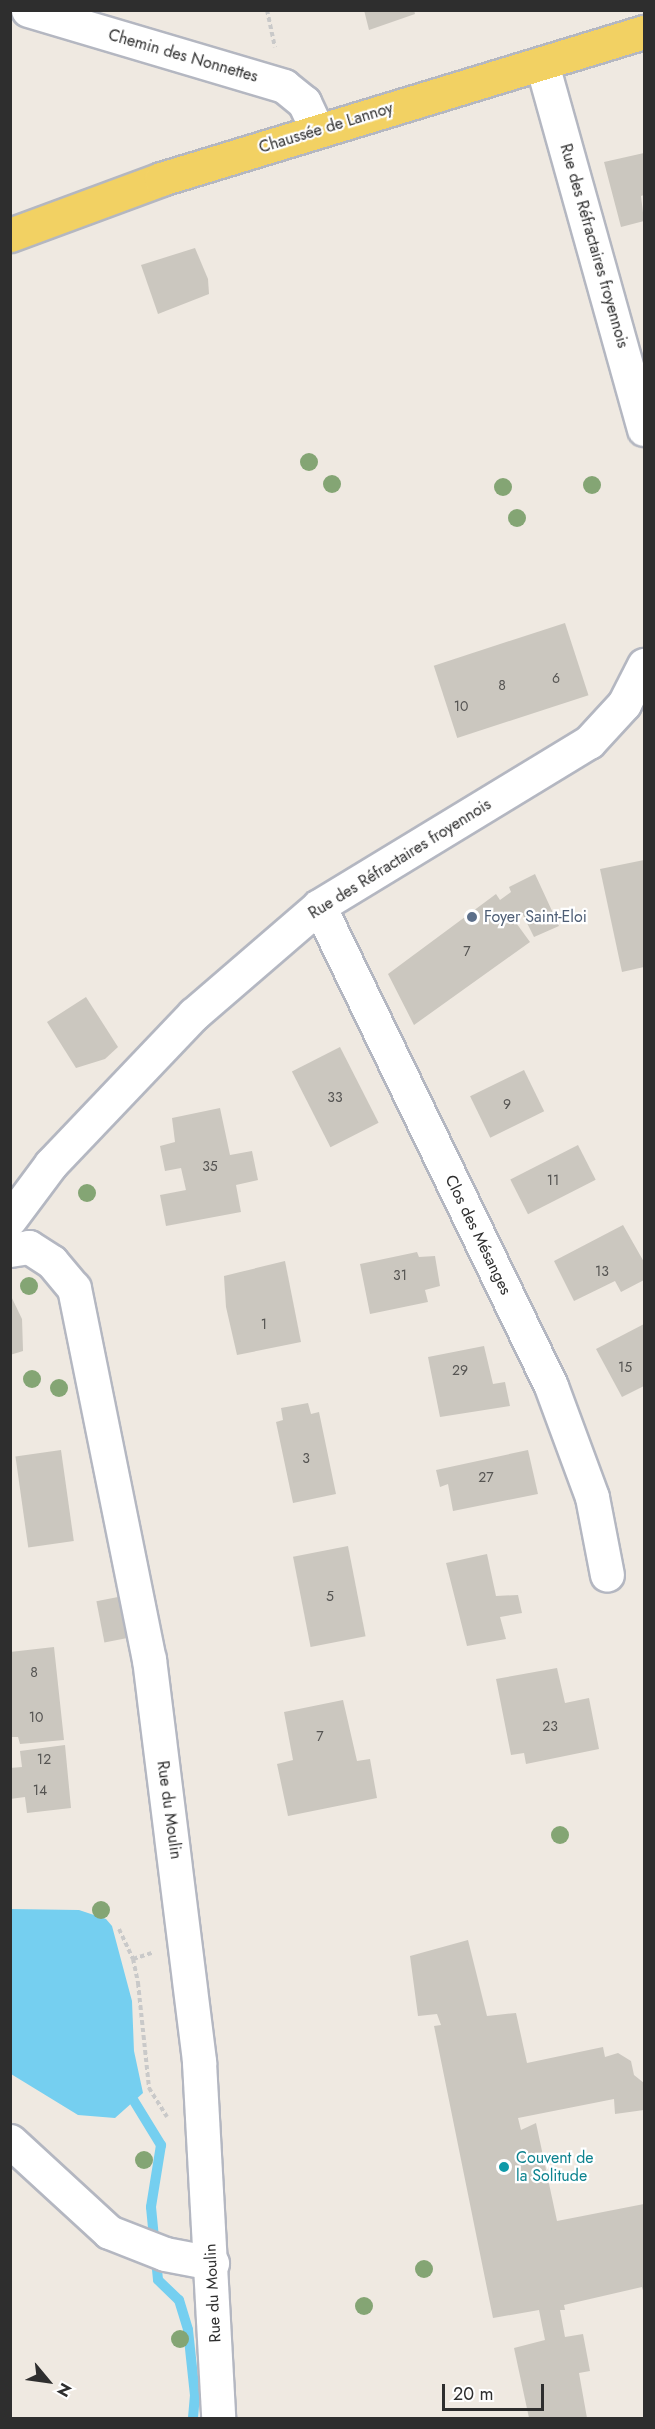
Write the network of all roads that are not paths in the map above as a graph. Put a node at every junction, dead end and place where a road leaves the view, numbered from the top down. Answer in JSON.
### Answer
{"nodes":[{"id":1,"x":28,"y":10,"type":"edge"},
{"id":2,"x":645,"y":32,"type":"edge"},
{"id":3,"x":542,"y":64,"type":"junction"},
{"id":4,"x":317,"y":130,"type":"junction"},
{"id":5,"x":10,"y":235,"type":"edge"},
{"id":6,"x":645,"y":429,"type":"edge"},
{"id":7,"x":645,"y":665,"type":"edge"},
{"id":8,"x":319,"y":906,"type":"junction"},
{"id":9,"x":10,"y":1219,"type":"edge"},
{"id":10,"x":10,"y":1250,"type":"edge"},
{"id":11,"x":607,"y":1575,"type":"dead end"},
{"id":12,"x":10,"y":2141,"type":"edge"},
{"id":13,"x":212,"y":2263,"type":"junction"},
{"id":14,"x":218,"y":2418,"type":"edge"}],
"edges":[{"from":1,"to":4,"type":"street","name":"Chemin des Nonnettes"},
{"from":2,"to":3,"type":"main road","name":"Chaussée de Lannoy"},
{"from":3,"to":4,"type":"main road","name":"Chaussée de Lannoy"},
{"from":3,"to":6,"type":"street","name":"Rue des Réfractaires froyennois"},
{"from":4,"to":5,"type":"main road","name":"Chaussée de Lannoy"},
{"from":7,"to":8,"type":"street","name":"Rue des Réfractaires froyennois"},
{"from":8,"to":9,"type":"street","name":"Rue des Réfractaires froyennois"},
{"from":8,"to":11,"type":"street","name":"Clos des Mésanges"},
{"from":10,"to":13,"type":"street","name":"Rue du Moulin"},
{"from":12,"to":13,"type":"street"},
{"from":13,"to":14,"type":"street","name":"Rue du Moulin"}]}
